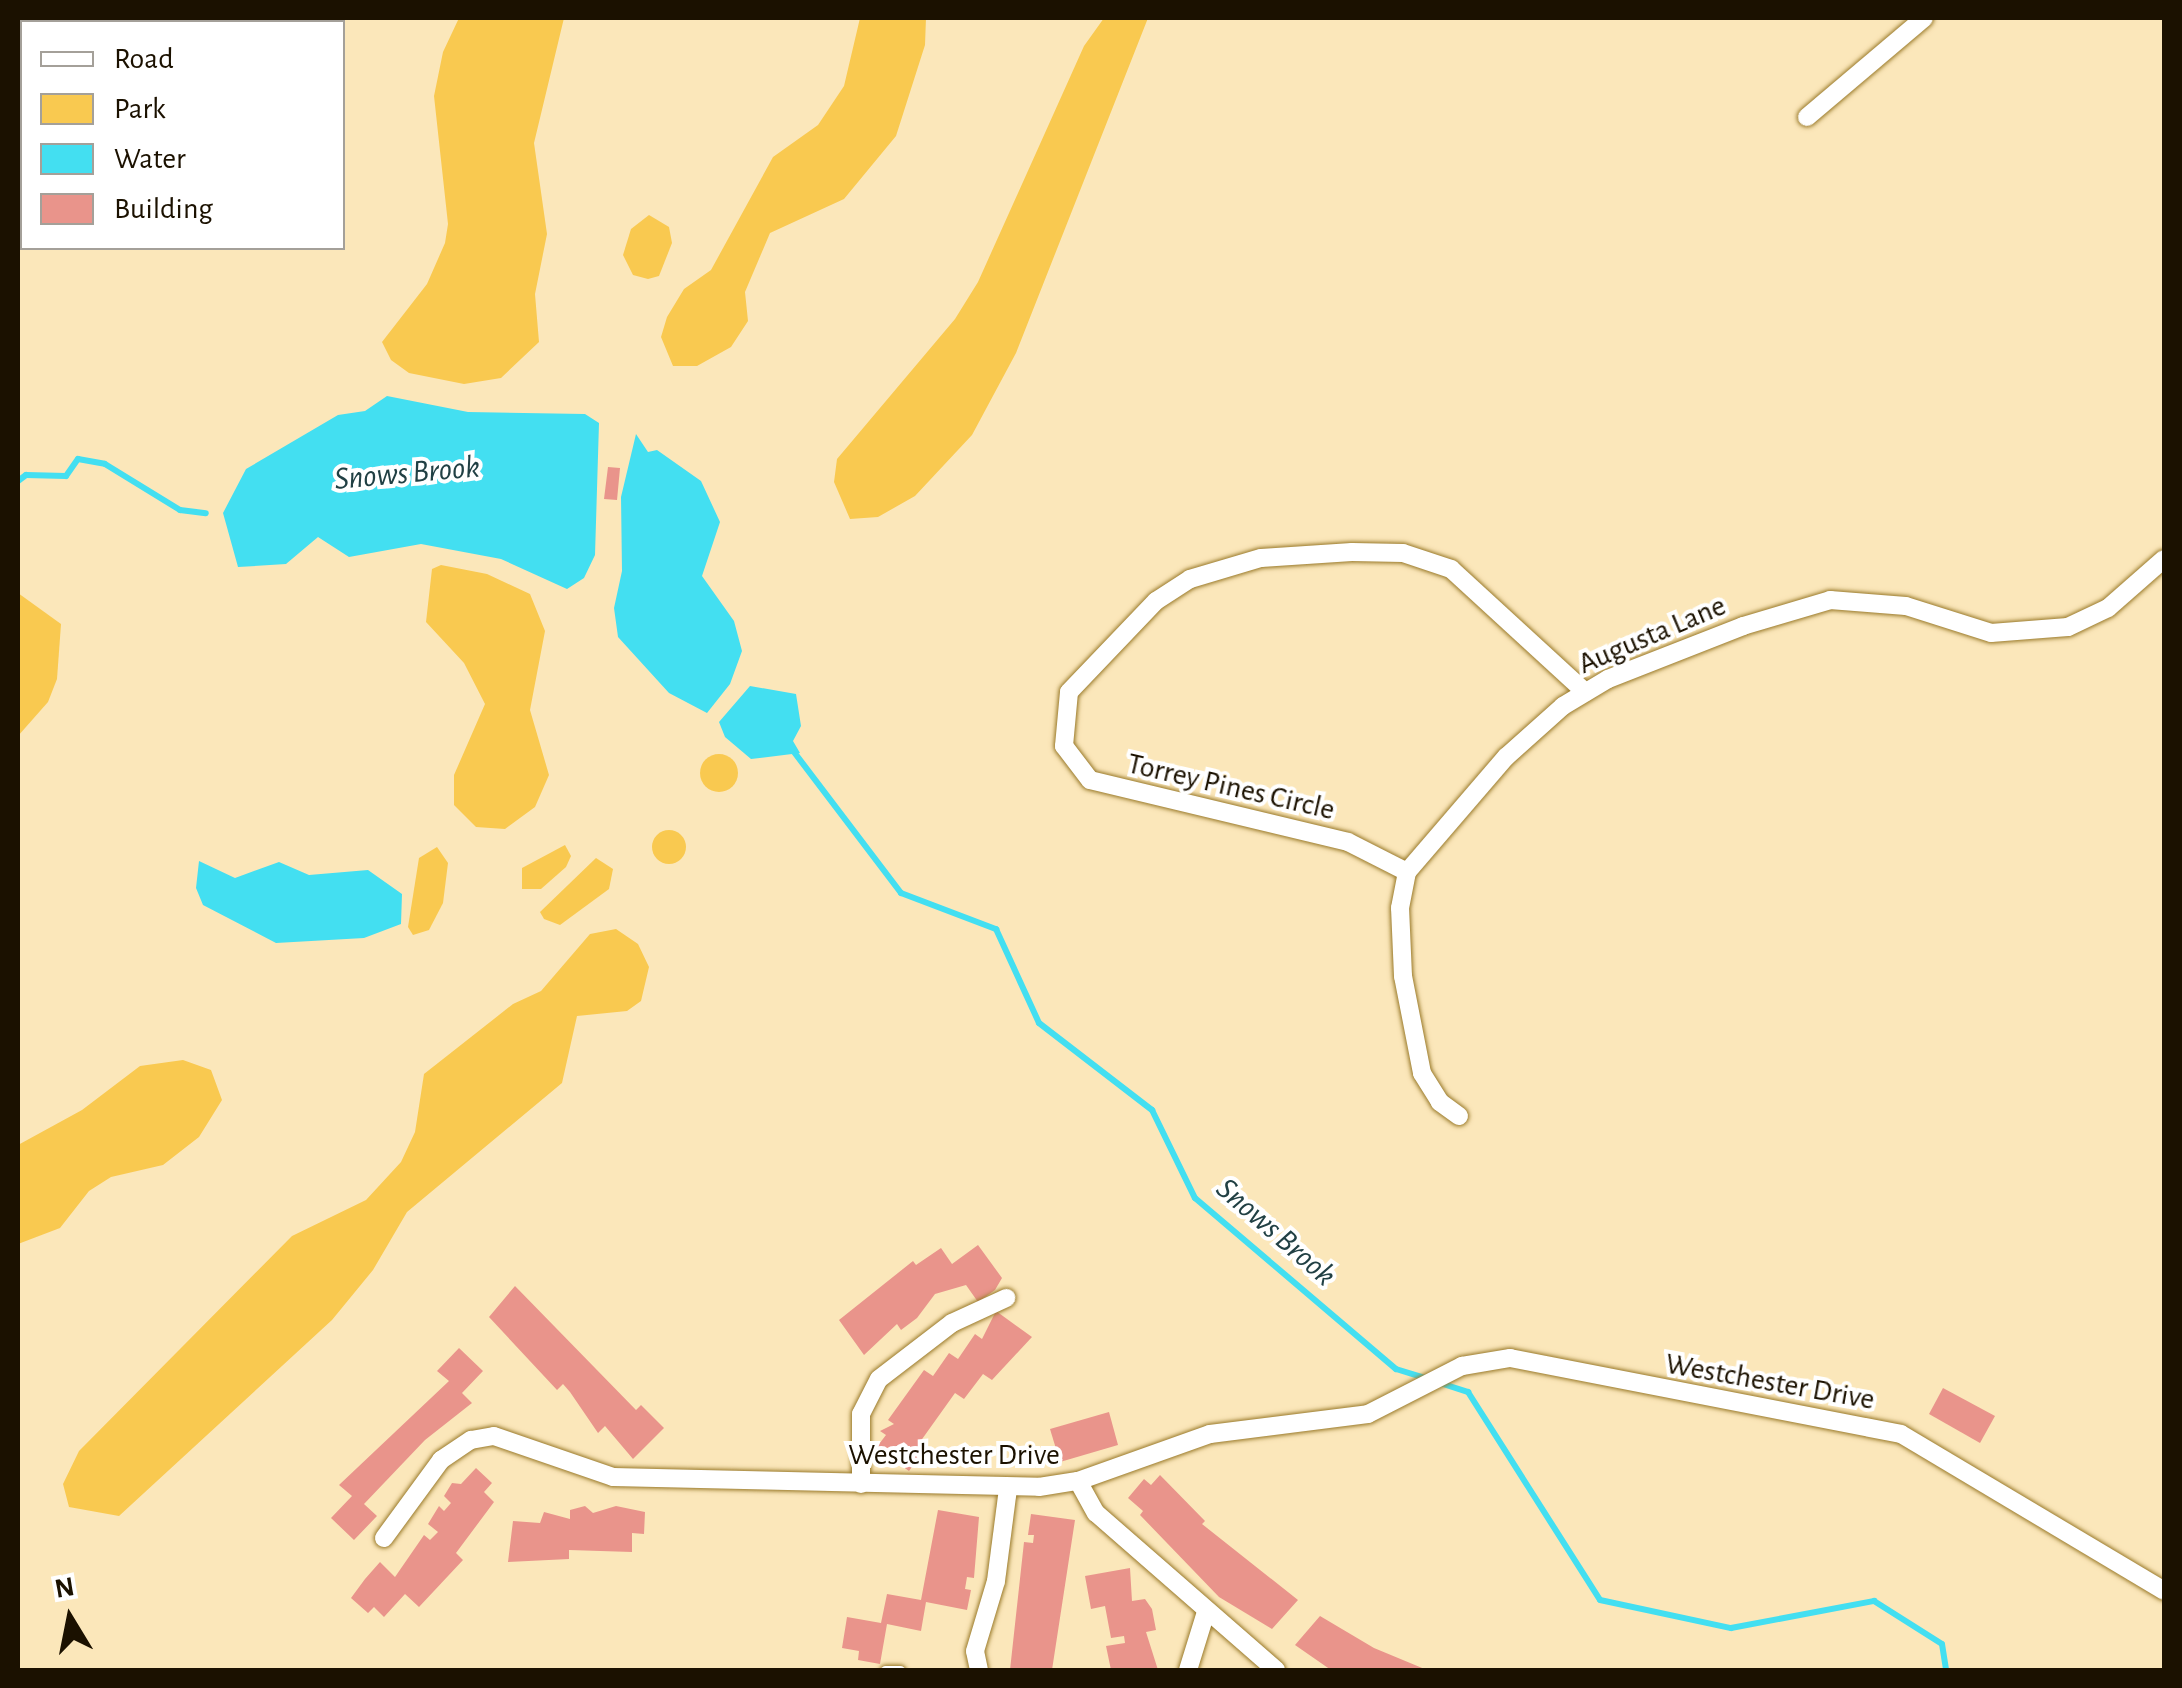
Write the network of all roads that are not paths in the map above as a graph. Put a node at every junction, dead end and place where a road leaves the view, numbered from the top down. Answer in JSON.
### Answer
{"nodes":[{"id":1,"x":1924,"y":18,"type":"edge"},
{"id":2,"x":1807,"y":117,"type":"dead end"},
{"id":3,"x":2164,"y":560,"type":"edge"},
{"id":4,"x":1585,"y":692,"type":"junction"},
{"id":5,"x":1407,"y":872,"type":"junction"},
{"id":6,"x":1459,"y":1116,"type":"dead end"},
{"id":7,"x":1006,"y":1298,"type":"dead end"},
{"id":8,"x":1078,"y":1480,"type":"junction"},
{"id":9,"x":861,"y":1484,"type":"junction"},
{"id":10,"x":1008,"y":1488,"type":"junction"},
{"id":11,"x":384,"y":1538,"type":"dead end"},
{"id":12,"x":2164,"y":1591,"type":"edge"},
{"id":13,"x":1205,"y":1615,"type":"junction"},
{"id":14,"x":974,"y":1669,"type":"edge"},
{"id":15,"x":886,"y":1670,"type":"edge"},
{"id":16,"x":900,"y":1670,"type":"edge"},
{"id":17,"x":1188,"y":1670,"type":"edge"},
{"id":18,"x":1276,"y":1670,"type":"edge"}],
"edges":[{"from":1,"to":2,"type":"street"},
{"from":3,"to":4,"type":"street","name":"Augusta Lane"},
{"from":4,"to":5,"type":"street","name":"Augusta Lane"},
{"from":4,"to":5,"type":"street","name":"Torrey Pines Circle"},
{"from":5,"to":6,"type":"street"},
{"from":7,"to":9,"type":"street"},
{"from":8,"to":10,"type":"street","name":"Westchester Drive"},
{"from":8,"to":12,"type":"street","name":"Westchester Drive"},
{"from":8,"to":13,"type":"street"},
{"from":9,"to":10,"type":"street","name":"Westchester Drive"},
{"from":9,"to":11,"type":"street","name":"Westchester Drive"},
{"from":10,"to":14,"type":"street"},
{"from":13,"to":17,"type":"street"},
{"from":13,"to":18,"type":"street"},
{"from":15,"to":16,"type":"lane"}]}
